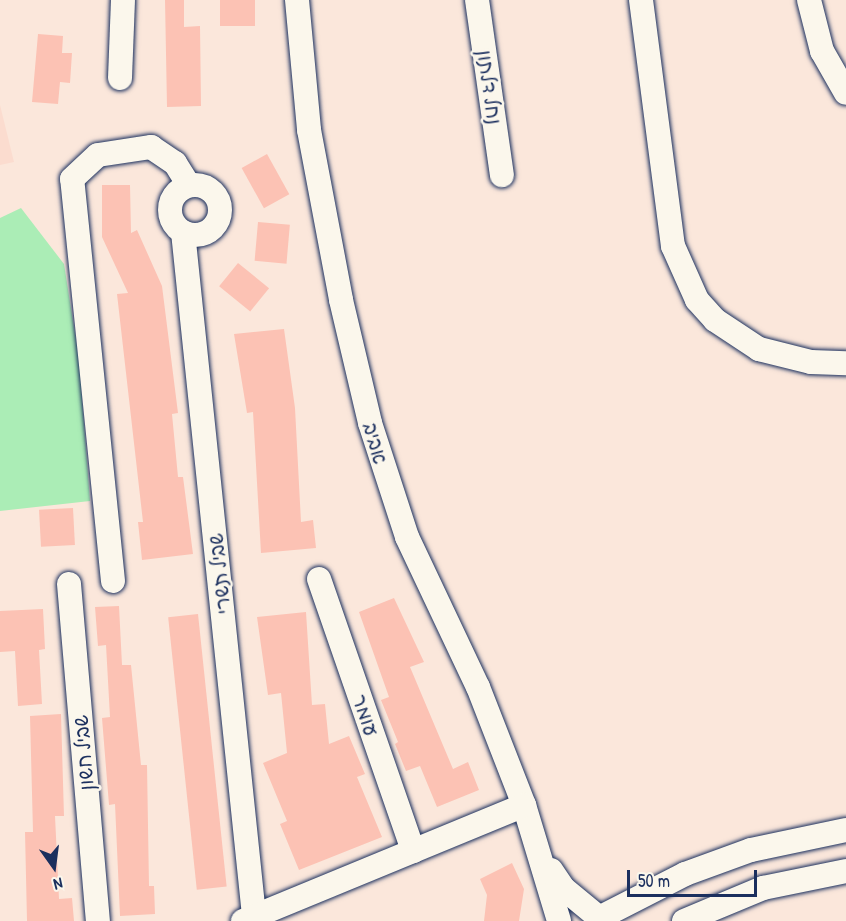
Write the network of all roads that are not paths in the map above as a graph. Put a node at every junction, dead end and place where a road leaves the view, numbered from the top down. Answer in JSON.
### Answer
{"nodes":[{"id":1,"x":123,"y":0,"type":"edge"},
{"id":2,"x":297,"y":0,"type":"edge"},
{"id":3,"x":477,"y":0,"type":"edge"},
{"id":4,"x":641,"y":0,"type":"edge"},
{"id":5,"x":809,"y":0,"type":"edge"},
{"id":6,"x":120,"y":78,"type":"dead end"},
{"id":7,"x":846,"y":93,"type":"edge"},
{"id":8,"x":501,"y":175,"type":"dead end"},
{"id":9,"x":189,"y":185,"type":"junction"},
{"id":10,"x":183,"y":232,"type":"junction"},
{"id":11,"x":846,"y":363,"type":"edge"},
{"id":12,"x":319,"y":579,"type":"dead end"},
{"id":13,"x":113,"y":581,"type":"dead end"},
{"id":14,"x":69,"y":584,"type":"dead end"},
{"id":15,"x":524,"y":806,"type":"junction"},
{"id":16,"x":846,"y":830,"type":"edge"},
{"id":17,"x":413,"y":851,"type":"junction"},
{"id":18,"x":545,"y":861,"type":"junction"},
{"id":19,"x":846,"y":871,"type":"edge"},
{"id":20,"x":602,"y":918,"type":"edge"},
{"id":21,"x":248,"y":919,"type":"edge"},
{"id":22,"x":98,"y":921,"type":"edge"},
{"id":23,"x":560,"y":921,"type":"edge"},
{"id":24,"x":684,"y":921,"type":"edge"}],
"edges":[{"from":1,"to":6,"type":"street"},
{"from":2,"to":15,"type":"street","name":"אביב"},
{"from":3,"to":8,"type":"street","name":"נחל דלתון"},
{"from":4,"to":11,"type":"street"},
{"from":5,"to":7,"type":"street"},
{"from":9,"to":10,"type":"street"},
{"from":9,"to":10,"type":"street"},
{"from":9,"to":13,"type":"street"},
{"from":10,"to":21,"type":"street","name":"שביל תשרי"},
{"from":12,"to":17,"type":"street","name":"עומר"},
{"from":14,"to":22,"type":"street","name":"שביל חשון"},
{"from":15,"to":17,"type":"street"},
{"from":15,"to":18,"type":"street","name":"אביב"},
{"from":16,"to":20,"type":"street"},
{"from":17,"to":21,"type":"street"},
{"from":18,"to":20,"type":"street","name":"אביב"},
{"from":18,"to":23,"type":"street","name":"אביב"},
{"from":19,"to":24,"type":"street"}]}
